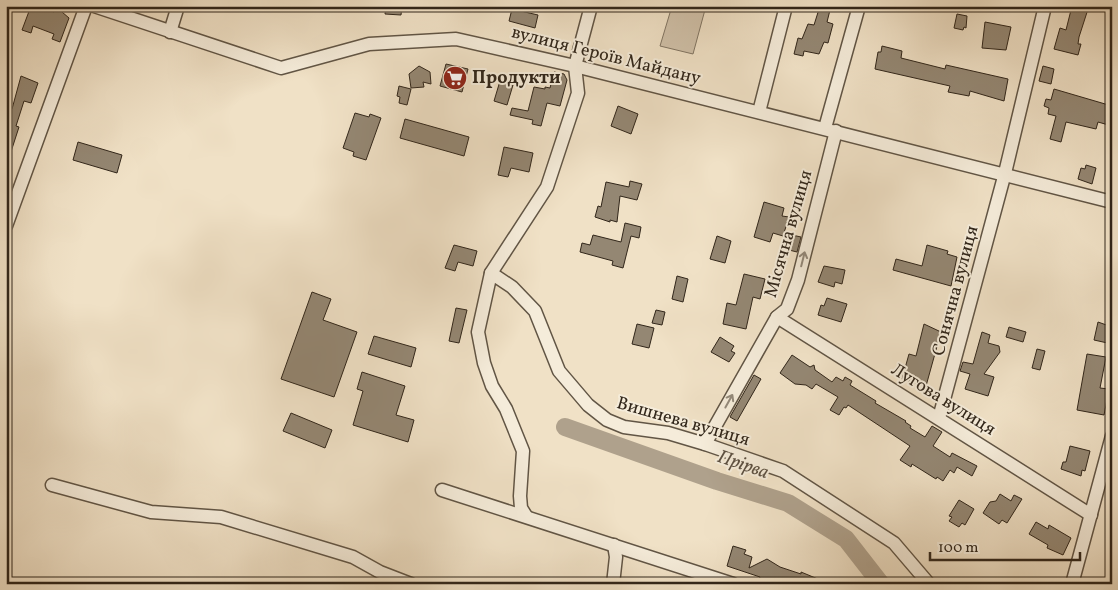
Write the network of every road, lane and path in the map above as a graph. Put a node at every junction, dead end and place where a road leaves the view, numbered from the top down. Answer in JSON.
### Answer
{"nodes":[{"id":1,"x":86,"y":6,"type":"edge"},
{"id":2,"x":94,"y":6,"type":"edge"},
{"id":3,"x":178,"y":6,"type":"edge"},
{"id":4,"x":591,"y":6,"type":"edge"},
{"id":5,"x":786,"y":6,"type":"edge"},
{"id":6,"x":859,"y":6,"type":"edge"},
{"id":7,"x":1045,"y":6,"type":"edge"},
{"id":8,"x":170,"y":32,"type":"junction"},
{"id":9,"x":575,"y":66,"type":"junction"},
{"id":10,"x":759,"y":112,"type":"junction"},
{"id":11,"x":830,"y":130,"type":"junction"},
{"id":12,"x":1005,"y":173,"type":"junction"},
{"id":13,"x":1112,"y":202,"type":"edge"},
{"id":14,"x":6,"y":226,"type":"edge"},
{"id":15,"x":491,"y":273,"type":"junction"},
{"id":16,"x":777,"y":316,"type":"junction"},
{"id":17,"x":939,"y":418,"type":"junction"},
{"id":18,"x":1112,"y":436,"type":"edge"},
{"id":19,"x":705,"y":444,"type":"junction"},
{"id":20,"x":52,"y":485,"type":"dead end"},
{"id":21,"x":442,"y":490,"type":"dead end"},
{"id":22,"x":1091,"y":515,"type":"junction"},
{"id":23,"x":526,"y":516,"type":"junction"},
{"id":24,"x":614,"y":545,"type":"junction"},
{"id":25,"x":410,"y":584,"type":"edge"},
{"id":26,"x":613,"y":584,"type":"edge"},
{"id":27,"x":733,"y":584,"type":"edge"},
{"id":28,"x":929,"y":584,"type":"edge"},
{"id":29,"x":1072,"y":584,"type":"edge"}],
"edges":[{"from":1,"to":14,"type":"street"},
{"from":2,"to":8,"type":"street","name":"вулиця Героїв Майдану"},
{"from":3,"to":8,"type":"street"},
{"from":4,"to":9,"type":"street"},
{"from":5,"to":10,"type":"street"},
{"from":6,"to":11,"type":"street","name":"Місячна вулиця"},
{"from":7,"to":12,"type":"street","name":"Сонячна вулиця"},
{"from":8,"to":9,"type":"street","name":"вулиця Героїв Майдану"},
{"from":9,"to":10,"type":"street","name":"вулиця Героїв Майдану"},
{"from":9,"to":15,"type":"street"},
{"from":10,"to":11,"type":"street","name":"вулиця Героїв Майдану"},
{"from":11,"to":12,"type":"street","name":"вулиця Героїв Майдану"},
{"from":16,"to":11,"type":"street","name":"Місячна вулиця","one_way":true},
{"from":12,"to":13,"type":"street","name":"вулиця Героїв Майдану"},
{"from":12,"to":17,"type":"street","name":"Сонячна вулиця"},
{"from":15,"to":19,"type":"street","name":"Вишнева вулиця"},
{"from":15,"to":23,"type":"street"},
{"from":16,"to":17,"type":"street","name":"Лугова вулиця"},
{"from":19,"to":16,"type":"street","name":"Місячна вулиця","one_way":true},
{"from":17,"to":22,"type":"street","name":"Лугова вулиця"},
{"from":18,"to":22,"type":"street"},
{"from":19,"to":28,"type":"street","name":"Вишнева вулиця"},
{"from":20,"to":25,"type":"street"},
{"from":21,"to":23,"type":"street"},
{"from":22,"to":29,"type":"street"},
{"from":23,"to":24,"type":"street"},
{"from":24,"to":26,"type":"street"},
{"from":24,"to":27,"type":"street"}]}
